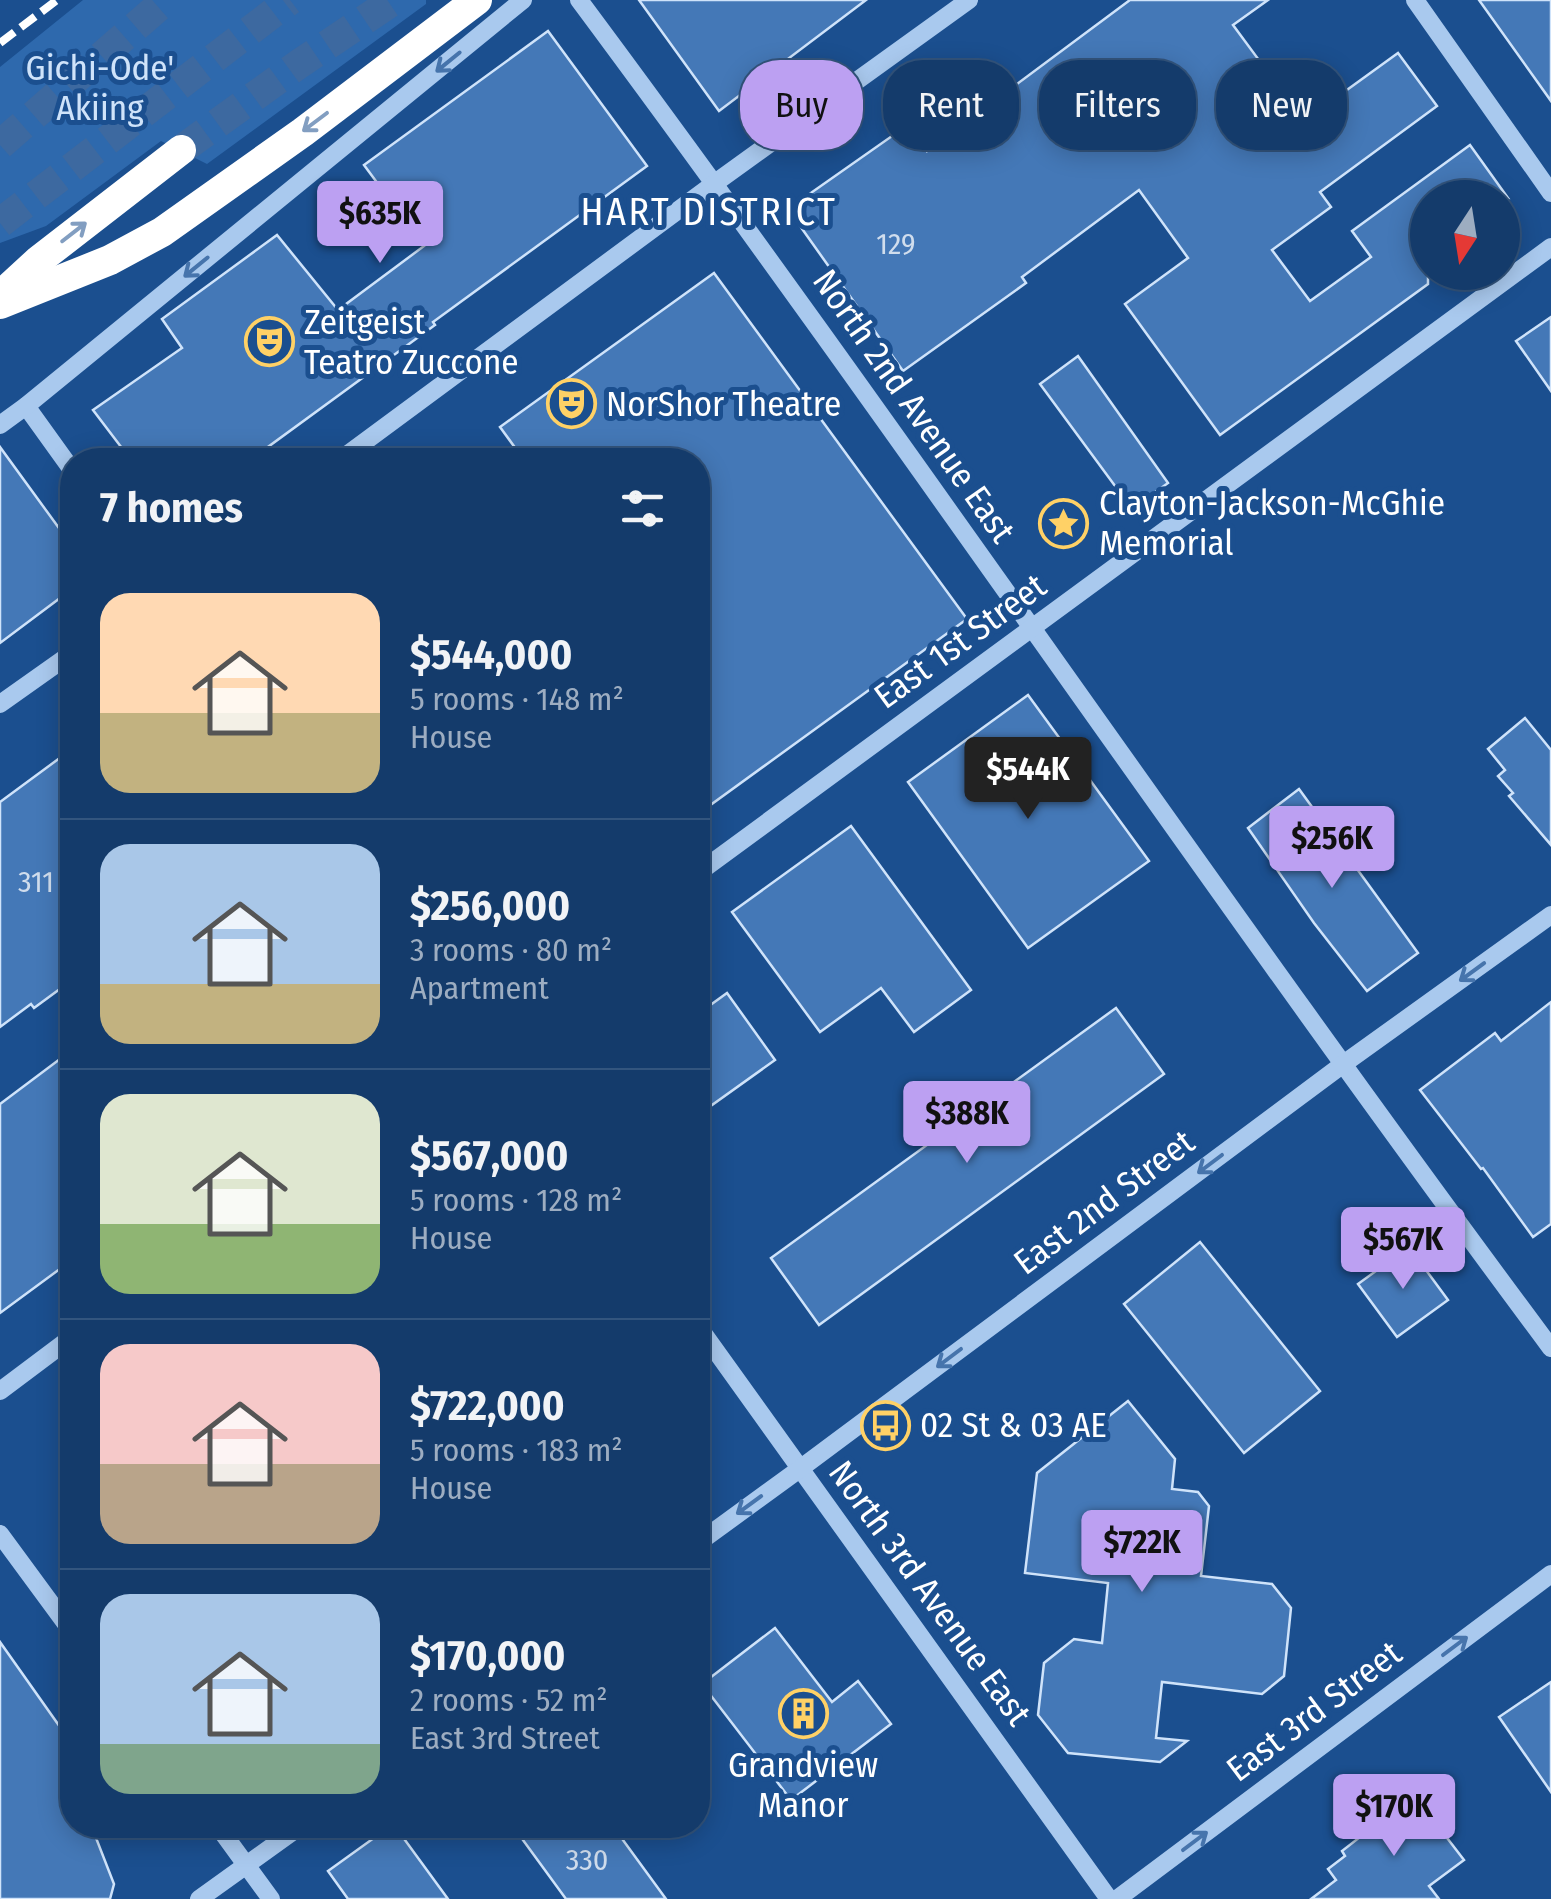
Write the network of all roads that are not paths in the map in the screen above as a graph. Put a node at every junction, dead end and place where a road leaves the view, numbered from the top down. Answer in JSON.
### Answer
{"nodes":[{"id":1,"x":477,"y":0,"type":"edge"},
{"id":2,"x":523,"y":0,"type":"edge"},
{"id":3,"x":579,"y":0,"type":"edge"},
{"id":4,"x":969,"y":0,"type":"edge"},
{"id":5,"x":1415,"y":0,"type":"edge"},
{"id":6,"x":180,"y":150,"type":"tunnel mouth"},
{"id":7,"x":715,"y":183,"type":"junction"},
{"id":8,"x":1551,"y":193,"type":"edge"},
{"id":9,"x":1551,"y":248,"type":"edge"},
{"id":10,"x":0,"y":296,"type":"edge"},
{"id":11,"x":0,"y":304,"type":"edge"},
{"id":12,"x":26,"y":406,"type":"junction"},
{"id":13,"x":0,"y":425,"type":"edge"},
{"id":14,"x":356,"y":448,"type":"edge"},
{"id":15,"x":60,"y":453,"type":"edge"},
{"id":16,"x":1032,"y":628,"type":"junction"},
{"id":17,"x":60,"y":661,"type":"edge"},
{"id":18,"x":0,"y":704,"type":"edge"},
{"id":19,"x":710,"y":864,"type":"edge"},
{"id":20,"x":1551,"y":915,"type":"edge"},
{"id":21,"x":1342,"y":1066,"type":"junction"},
{"id":22,"x":710,"y":1342,"type":"edge"},
{"id":23,"x":60,"y":1346,"type":"edge"},
{"id":24,"x":1551,"y":1348,"type":"edge"},
{"id":25,"x":0,"y":1391,"type":"edge"},
{"id":26,"x":802,"y":1468,"type":"junction"},
{"id":27,"x":710,"y":1533,"type":"edge"},
{"id":28,"x":0,"y":1534,"type":"edge"},
{"id":29,"x":1551,"y":1574,"type":"edge"},
{"id":30,"x":60,"y":1616,"type":"edge"},
{"id":31,"x":226,"y":1838,"type":"edge"},
{"id":32,"x":284,"y":1838,"type":"edge"},
{"id":33,"x":246,"y":1865,"type":"junction"},
{"id":34,"x":200,"y":1899,"type":"edge"},
{"id":35,"x":271,"y":1899,"type":"edge"},
{"id":36,"x":1109,"y":1899,"type":"edge"},
{"id":37,"x":1117,"y":1899,"type":"edge"}],
"edges":[{"from":1,"to":11,"type":"highway","one_way":true},
{"from":2,"to":12,"type":"street","one_way":true},
{"from":3,"to":7,"type":"street","name":"North 2nd Avenue East"},
{"from":4,"to":7,"type":"street"},
{"from":5,"to":8,"type":"street"},
{"from":10,"to":6,"type":"highway","one_way":true},
{"from":7,"to":14,"type":"street"},
{"from":7,"to":16,"type":"street","name":"North 2nd Avenue East"},
{"from":9,"to":16,"type":"street","name":"East 1st Street"},
{"from":12,"to":13,"type":"street"},
{"from":12,"to":15,"type":"street"},
{"from":16,"to":19,"type":"street","name":"East 1st Street"},
{"from":16,"to":21,"type":"street","name":"North 2nd Avenue East"},
{"from":17,"to":18,"type":"street"},
{"from":20,"to":21,"type":"street","name":"East 2nd Street","one_way":true},
{"from":21,"to":24,"type":"street","name":"North 2nd Avenue East"},
{"from":21,"to":26,"type":"street","name":"East 2nd Street","one_way":true},
{"from":22,"to":26,"type":"street","name":"North 3rd Avenue East"},
{"from":23,"to":25,"type":"street"},
{"from":26,"to":27,"type":"street","name":"East 2nd Street","one_way":true},
{"from":26,"to":36,"type":"street","name":"North 3rd Avenue East"},
{"from":28,"to":30,"type":"street"},
{"from":37,"to":29,"type":"street","name":"East 3rd Street","one_way":true},
{"from":31,"to":33,"type":"street"},
{"from":32,"to":33,"type":"street"},
{"from":33,"to":34,"type":"street"},
{"from":33,"to":35,"type":"street"}]}
